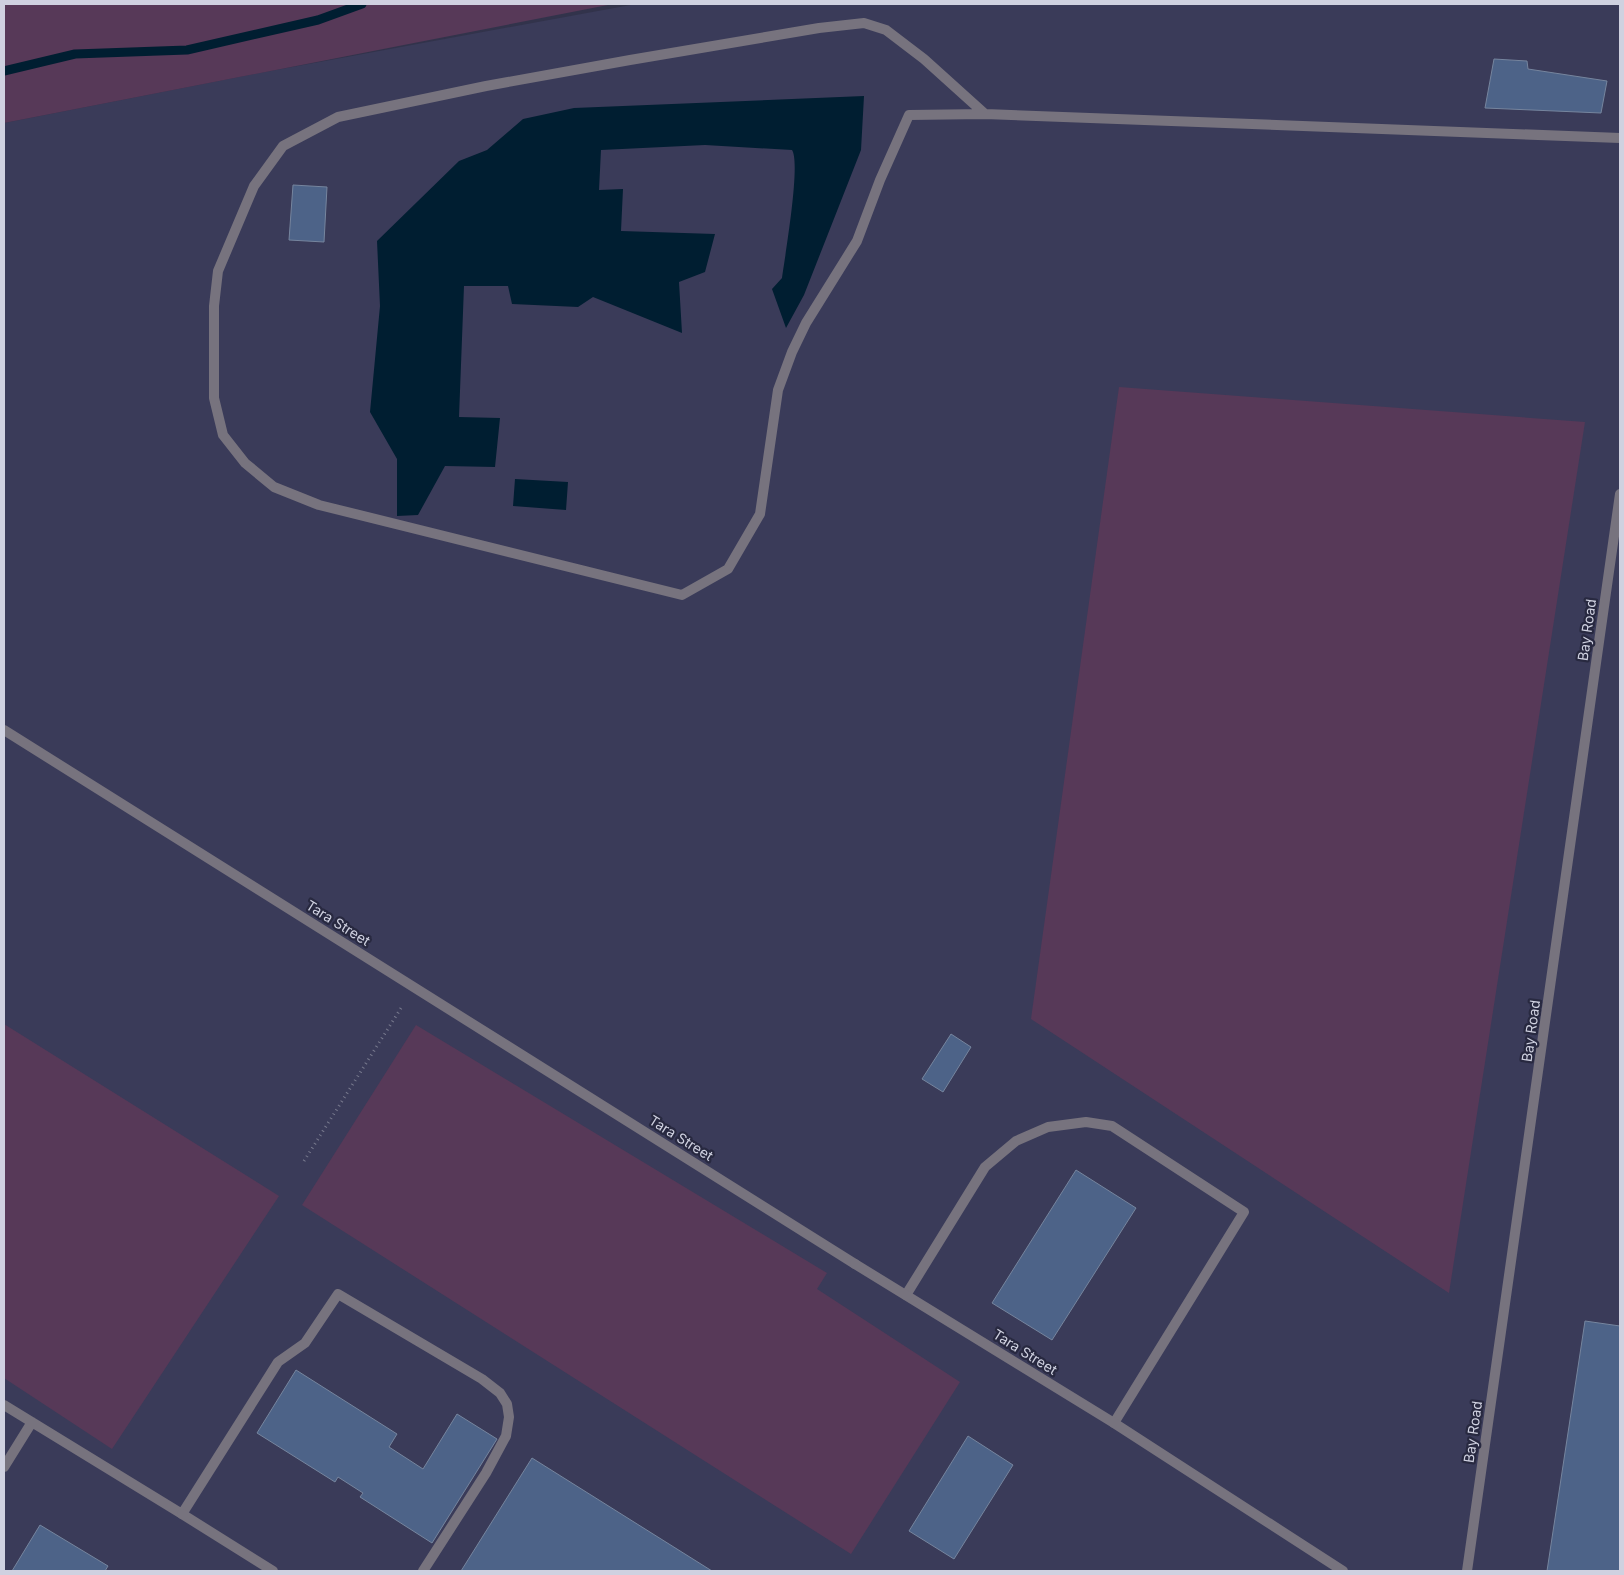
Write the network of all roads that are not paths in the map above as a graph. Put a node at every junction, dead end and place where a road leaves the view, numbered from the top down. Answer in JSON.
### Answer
{"nodes":[{"id":1,"x":985,"y":114,"type":"junction"},
{"id":2,"x":1620,"y":138,"type":"edge"},
{"id":3,"x":1620,"y":494,"type":"edge"},
{"id":4,"x":4,"y":730,"type":"edge"},
{"id":5,"x":906,"y":1295,"type":"junction"},
{"id":6,"x":4,"y":1405,"type":"edge"},
{"id":7,"x":32,"y":1422,"type":"junction"},
{"id":8,"x":1114,"y":1423,"type":"junction"},
{"id":9,"x":4,"y":1467,"type":"edge"},
{"id":10,"x":182,"y":1514,"type":"junction"},
{"id":11,"x":273,"y":1571,"type":"edge"},
{"id":12,"x":423,"y":1571,"type":"edge"},
{"id":13,"x":1343,"y":1571,"type":"edge"},
{"id":14,"x":1466,"y":1571,"type":"edge"}],
"edges":[{"from":1,"to":1,"type":"street"},
{"from":1,"to":2,"type":"street"},
{"from":3,"to":14,"type":"street","name":"Bay Road"},
{"from":4,"to":5,"type":"street","name":"Tara Street"},
{"from":5,"to":8,"type":"street","name":"Tara Street"},
{"from":5,"to":8,"type":"street"},
{"from":6,"to":7,"type":"street"},
{"from":7,"to":9,"type":"street"},
{"from":7,"to":10,"type":"street"},
{"from":8,"to":13,"type":"street","name":"Tara Street"},
{"from":10,"to":11,"type":"street"},
{"from":10,"to":12,"type":"street"}]}
